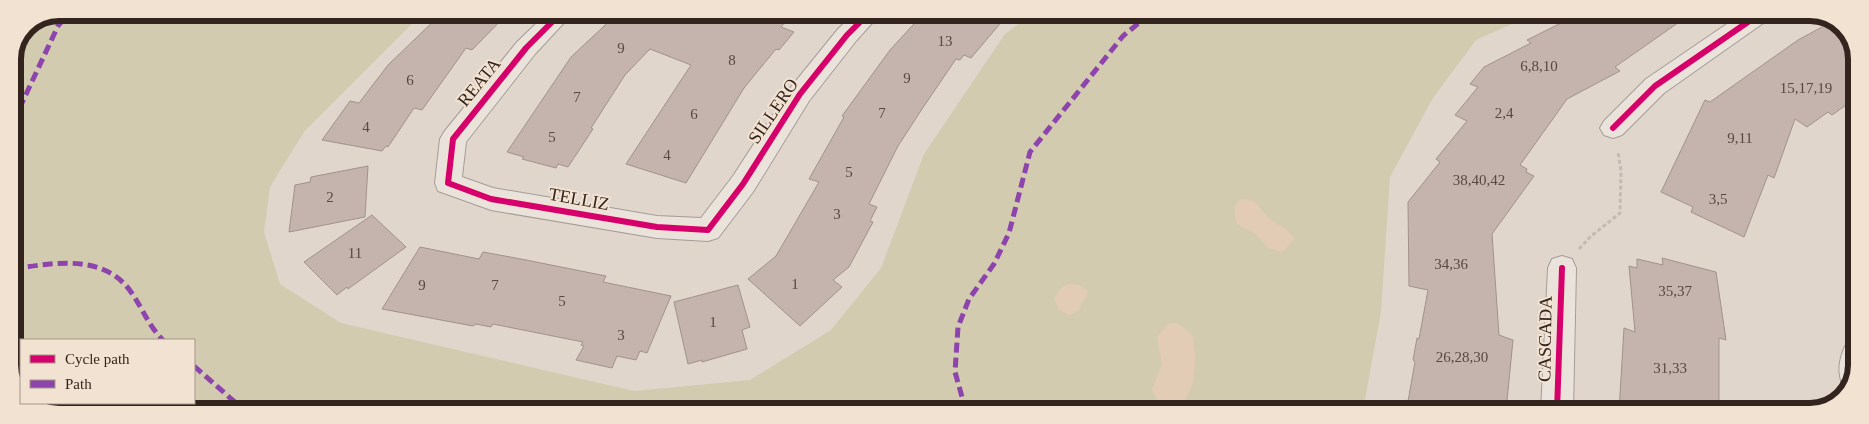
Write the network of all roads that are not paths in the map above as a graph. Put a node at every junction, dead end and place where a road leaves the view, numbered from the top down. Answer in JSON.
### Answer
{"nodes":[{"id":1,"x":553,"y":21,"type":"edge"},
{"id":2,"x":861,"y":21,"type":"edge"},
{"id":3,"x":1749,"y":21,"type":"edge"},
{"id":4,"x":1613,"y":128,"type":"road end"},
{"id":5,"x":448,"y":183,"type":"joint"},
{"id":6,"x":708,"y":230,"type":"joint"},
{"id":7,"x":1562,"y":268,"type":"road end"},
{"id":8,"x":1557,"y":403,"type":"edge"}],
"edges":[{"from":1,"to":5,"type":"street","name":"REATA"},
{"from":2,"to":6,"type":"street","name":"SILLERO"},
{"from":3,"to":4,"type":"street"},
{"from":5,"to":6,"type":"street","name":"TELLIZ"},
{"from":7,"to":8,"type":"street","name":"CASCADA"}]}
